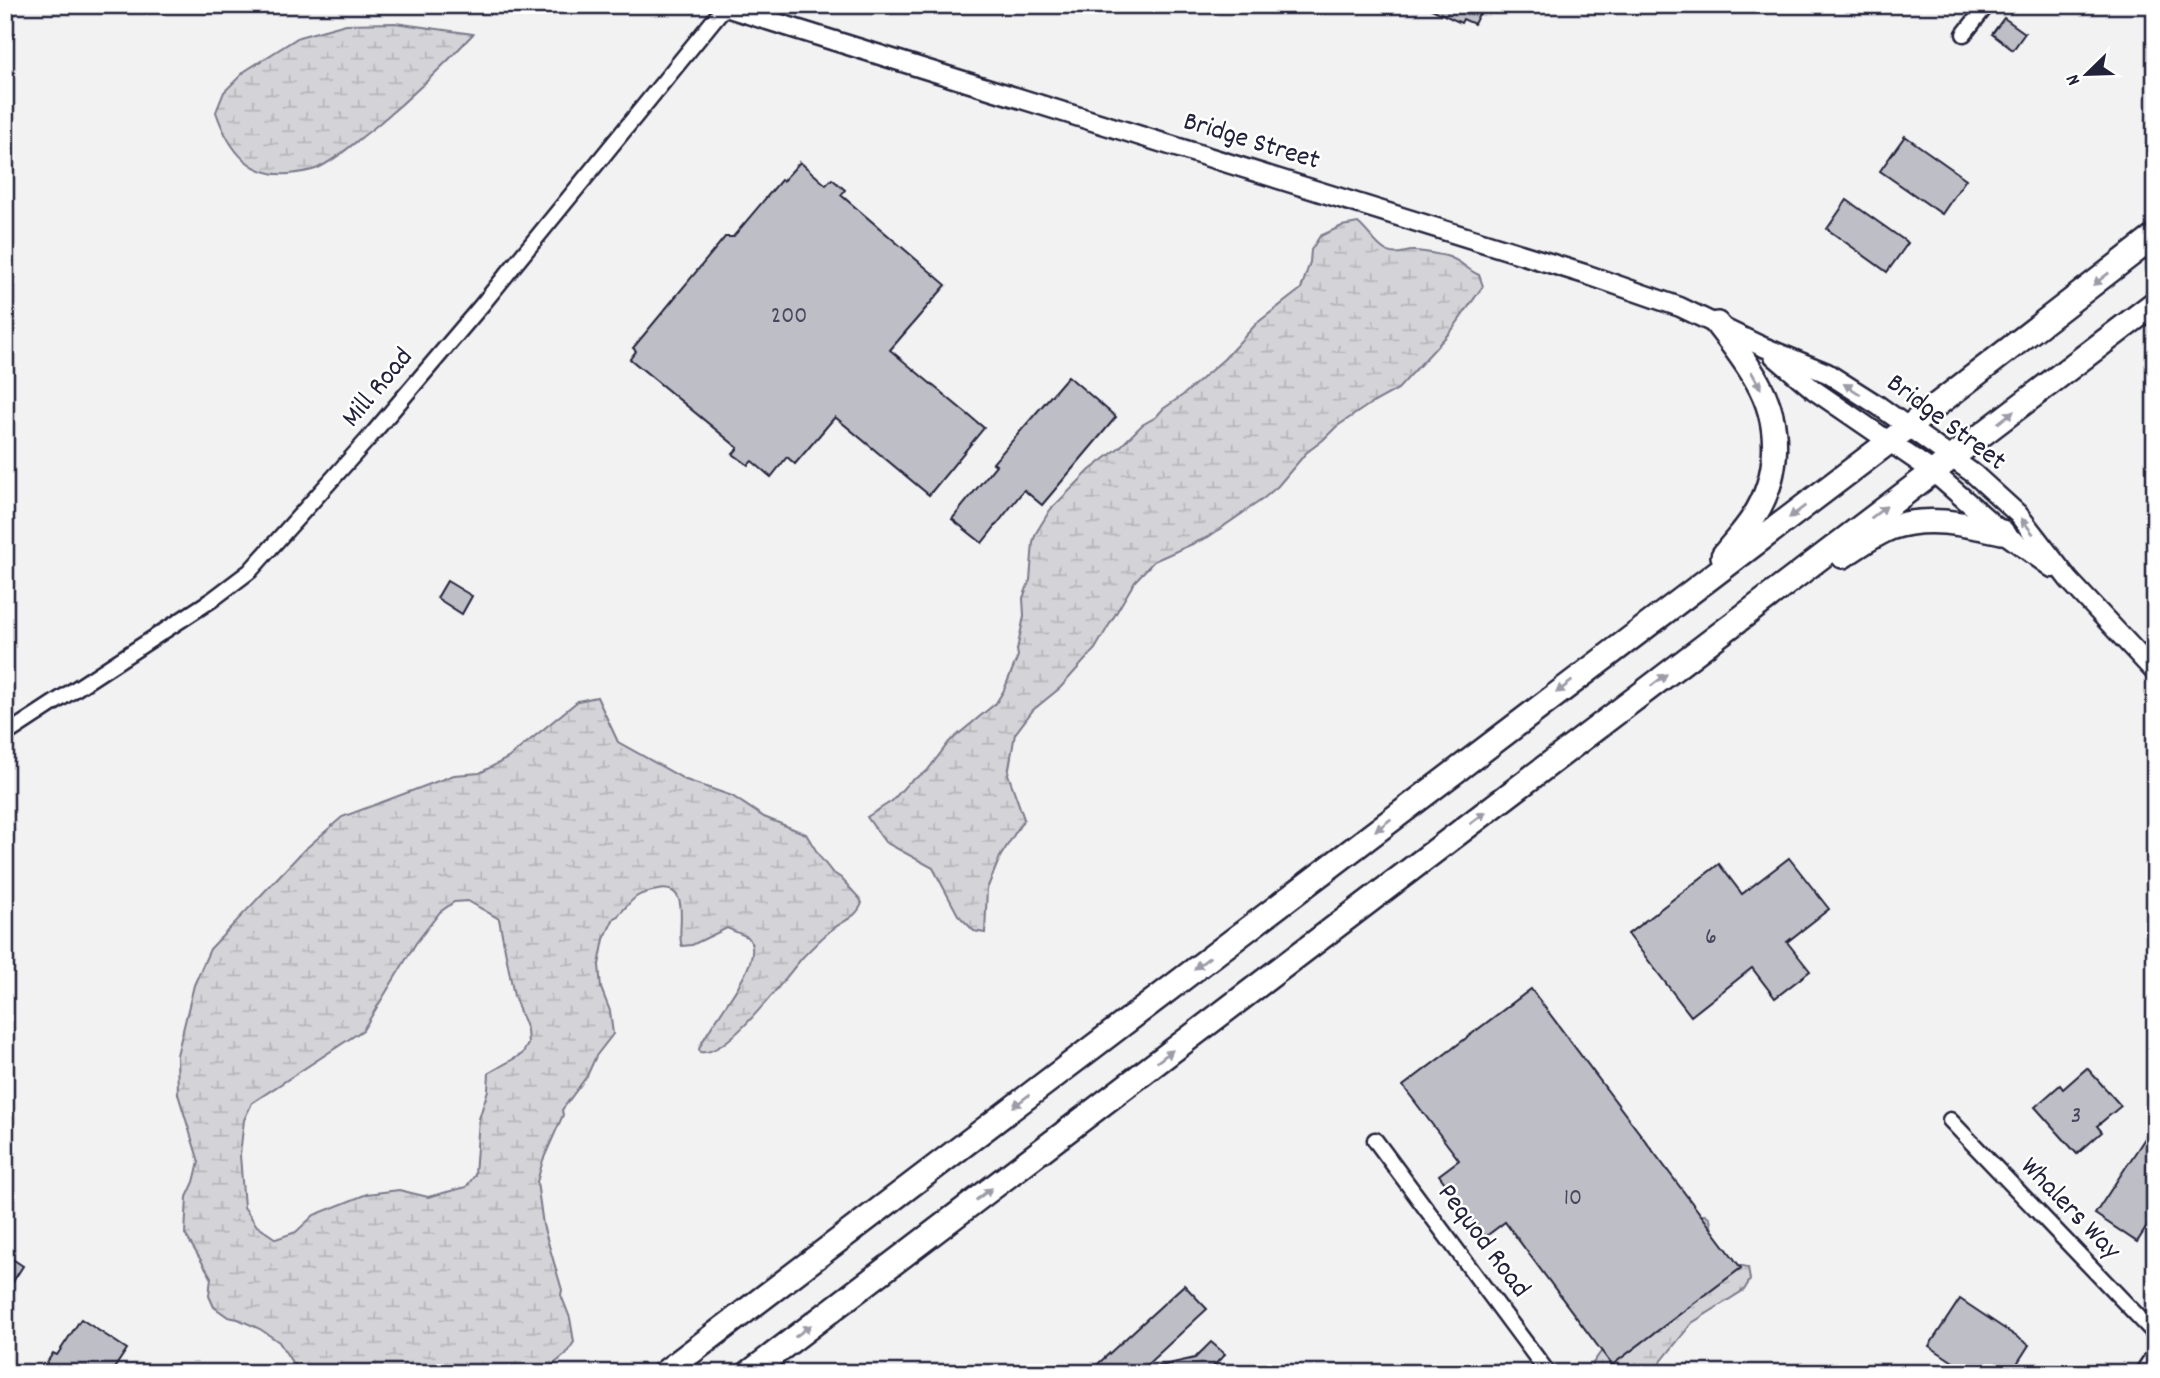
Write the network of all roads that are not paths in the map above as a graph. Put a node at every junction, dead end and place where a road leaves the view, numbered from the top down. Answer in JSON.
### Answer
{"nodes":[{"id":1,"x":1987,"y":5,"type":"edge"},
{"id":2,"x":723,"y":6,"type":"edge"},
{"id":3,"x":1964,"y":34,"type":"dead end"},
{"id":4,"x":2155,"y":236,"type":"edge"},
{"id":5,"x":2155,"y":303,"type":"edge"},
{"id":6,"x":1717,"y":324,"type":"junction"},
{"id":7,"x":1761,"y":346,"type":"junction"},
{"id":8,"x":1909,"y":426,"type":"junction"},
{"id":9,"x":1890,"y":441,"type":"junction"},
{"id":10,"x":1951,"y":457,"type":"junction"},
{"id":11,"x":1932,"y":471,"type":"junction"},
{"id":12,"x":2002,"y":532,"type":"junction"},
{"id":13,"x":2069,"y":580,"type":"junction"},
{"id":14,"x":1698,"y":586,"type":"junction"},
{"id":15,"x":1719,"y":634,"type":"junction"},
{"id":16,"x":2155,"y":672,"type":"edge"},
{"id":17,"x":5,"y":735,"type":"edge"},
{"id":18,"x":1950,"y":1120,"type":"dead end"},
{"id":19,"x":1376,"y":1140,"type":"dead end"},
{"id":20,"x":2155,"y":1334,"type":"edge"},
{"id":21,"x":2155,"y":1358,"type":"edge"},
{"id":22,"x":664,"y":1373,"type":"edge"},
{"id":23,"x":749,"y":1373,"type":"edge"},
{"id":24,"x":1548,"y":1373,"type":"edge"},
{"id":25,"x":2145,"y":1373,"type":"edge"}],
"edges":[{"from":1,"to":3,"type":"street"},
{"from":2,"to":6,"type":"street","name":"Bridge Street"},
{"from":2,"to":17,"type":"street","name":"Mill Road"},
{"from":4,"to":8,"type":"highway","one_way":true},
{"from":10,"to":5,"type":"highway","one_way":true},
{"from":6,"to":7,"type":"street","name":"Bridge Street"},
{"from":6,"to":14,"type":"highway","one_way":true},
{"from":8,"to":7,"type":"street","name":"Bridge Street","one_way":true},
{"from":7,"to":9,"type":"street","name":"Bridge Street"},
{"from":8,"to":9,"type":"highway"},
{"from":8,"to":10,"type":"street","name":"Bridge Street"},
{"from":9,"to":11,"type":"street","name":"Bridge Street"},
{"from":9,"to":14,"type":"highway","one_way":true},
{"from":10,"to":11,"type":"highway"},
{"from":13,"to":10,"type":"street","name":"Bridge Street","one_way":true},
{"from":11,"to":12,"type":"street","name":"Bridge Street"},
{"from":15,"to":11,"type":"highway","one_way":true},
{"from":12,"to":13,"type":"street","name":"Bridge Street"},
{"from":12,"to":15,"type":"highway"},
{"from":13,"to":16,"type":"street","name":"Bridge Street"},
{"from":14,"to":22,"type":"highway","one_way":true},
{"from":23,"to":15,"type":"highway","one_way":true},
{"from":18,"to":20,"type":"street","name":"Whalers Way"},
{"from":19,"to":24,"type":"street","name":"Pequod Road"},
{"from":21,"to":25,"type":"main road"}]}
